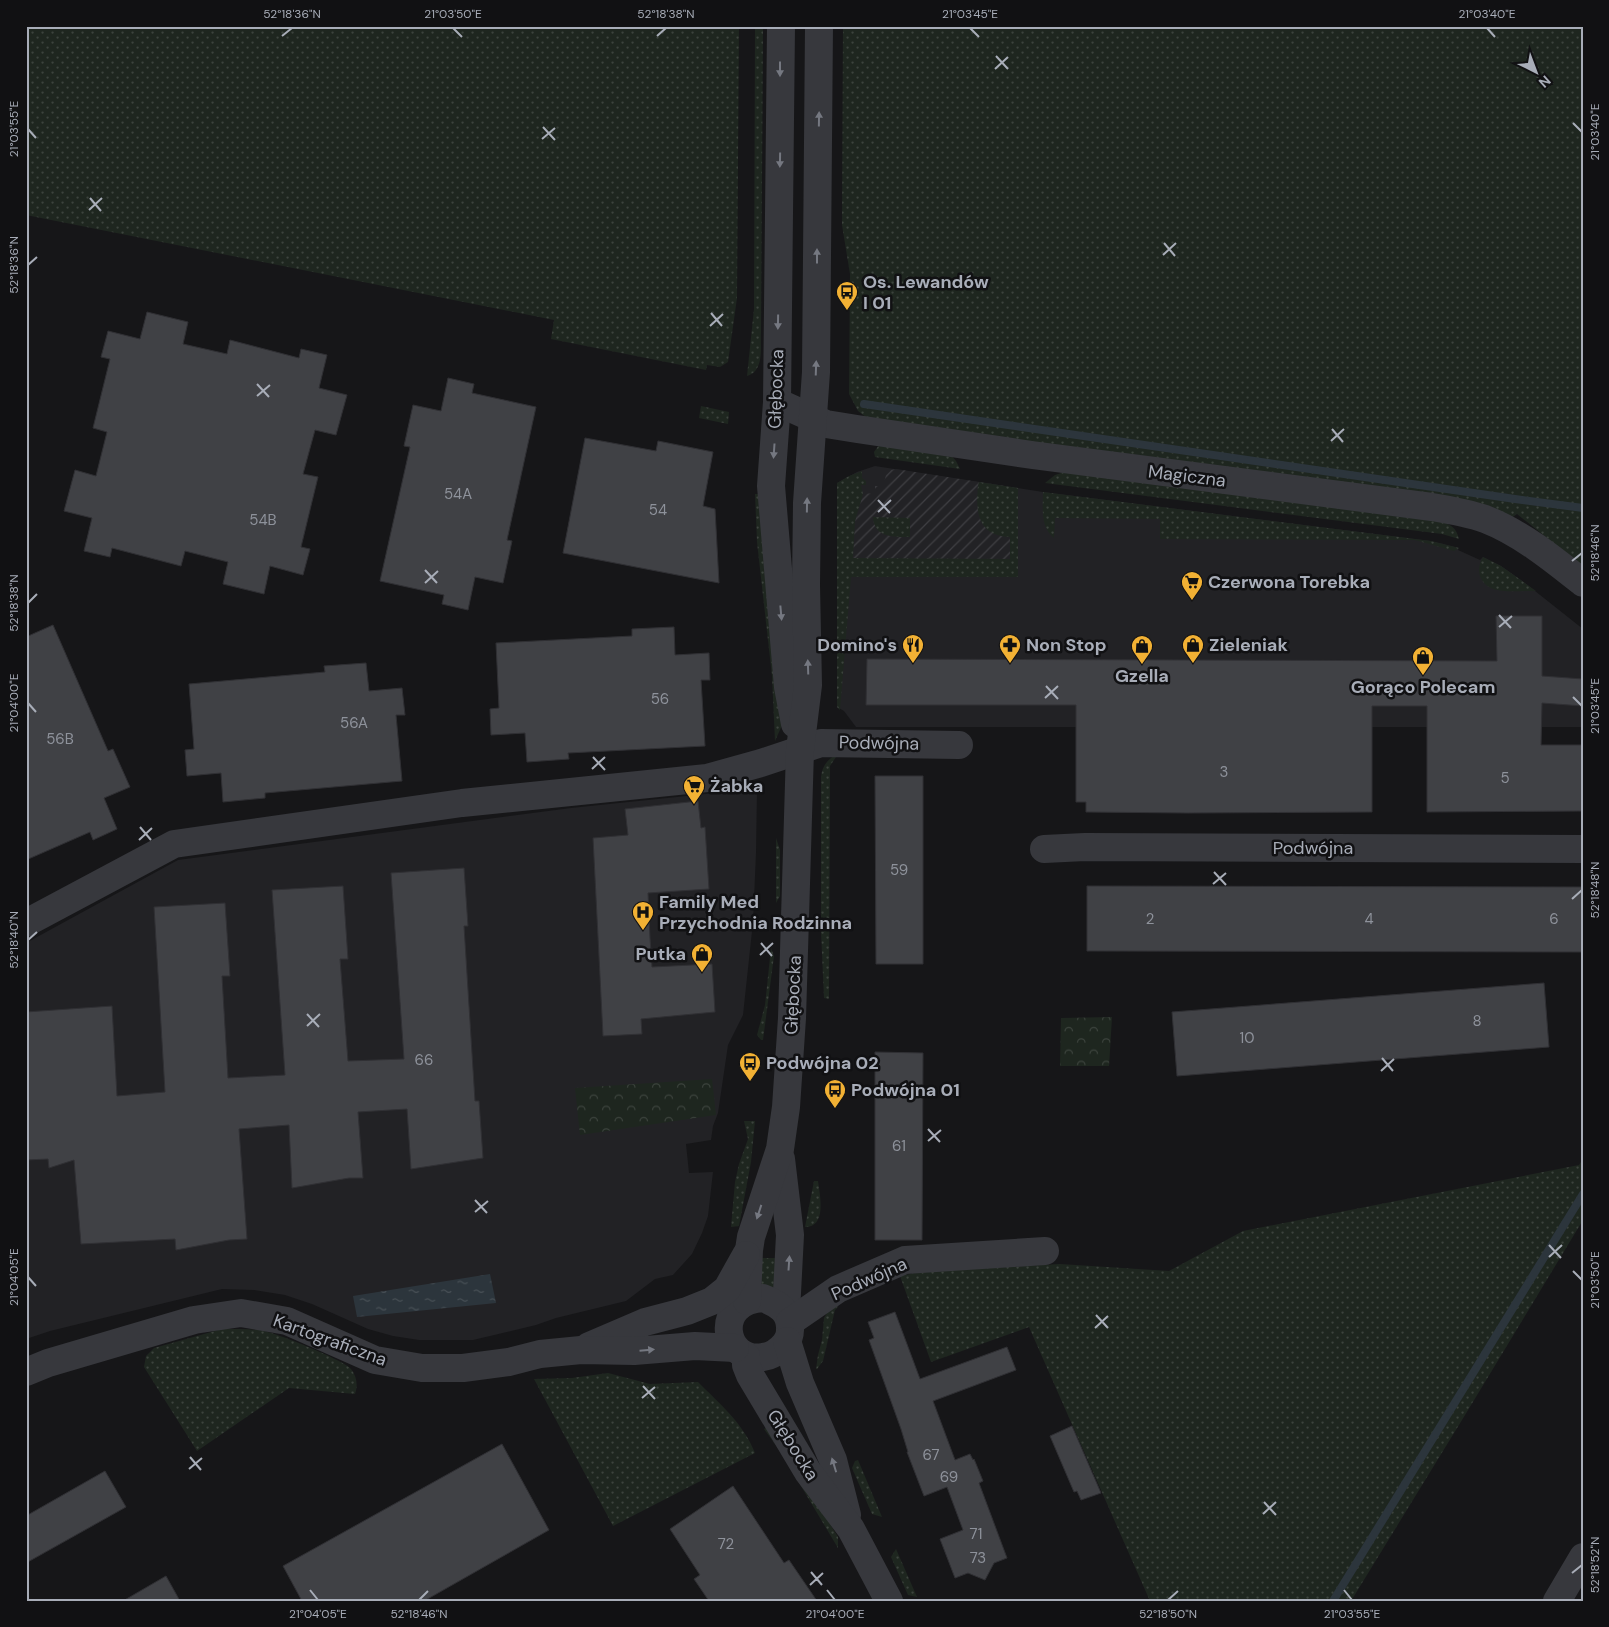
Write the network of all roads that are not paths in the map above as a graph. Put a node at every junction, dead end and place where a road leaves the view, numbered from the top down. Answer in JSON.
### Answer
{"nodes":[{"id":1,"x":781,"y":26,"type":"edge"},
{"id":2,"x":819,"y":26,"type":"edge"},
{"id":3,"x":778,"y":402,"type":"junction"},
{"id":4,"x":813,"y":417,"type":"junction"},
{"id":5,"x":1583,"y":583,"type":"edge"},
{"id":6,"x":960,"y":745,"type":"dead end"},
{"id":7,"x":800,"y":750,"type":"junction"},
{"id":8,"x":1044,"y":849,"type":"dead end"},
{"id":9,"x":1583,"y":849,"type":"edge"},
{"id":10,"x":26,"y":924,"type":"edge"},
{"id":11,"x":780,"y":1149,"type":"junction"},
{"id":12,"x":749,"y":1250,"type":"junction"},
{"id":13,"x":1045,"y":1251,"type":"dead end"},
{"id":14,"x":740,"y":1307,"type":"junction"},
{"id":15,"x":687,"y":1312,"type":"junction"},
{"id":16,"x":788,"y":1325,"type":"junction"},
{"id":17,"x":581,"y":1350,"type":"junction"},
{"id":18,"x":741,"y":1352,"type":"junction"},
{"id":19,"x":26,"y":1372,"type":"edge"},
{"id":20,"x":851,"y":1529,"type":"junction"},
{"id":21,"x":1583,"y":1557,"type":"edge"},
{"id":22,"x":889,"y":1601,"type":"edge"},
{"id":23,"x":1557,"y":1601,"type":"edge"}],
"edges":[{"from":1,"to":3,"type":"street","name":"Głębocka","one_way":true},
{"from":4,"to":2,"type":"street","name":"Głębocka","one_way":true},
{"from":3,"to":4,"type":"street","name":"Magiczna"},
{"from":3,"to":7,"type":"street","name":"Głębocka","one_way":true},
{"from":4,"to":5,"type":"street","name":"Magiczna"},
{"from":7,"to":4,"type":"street","name":"Głębocka","one_way":true},
{"from":6,"to":7,"type":"street","name":"Podwójna"},
{"from":7,"to":10,"type":"street","name":"Podwójna"},
{"from":7,"to":11,"type":"street","name":"Głębocka"},
{"from":8,"to":9,"type":"street","name":"Podwójna"},
{"from":11,"to":12,"type":"street","name":"Głębocka","one_way":true},
{"from":16,"to":11,"type":"street","name":"Głębocka","one_way":true},
{"from":12,"to":14,"type":"street","name":"Głębocka"},
{"from":12,"to":15,"type":"street","name":"Kartograficzna"},
{"from":13,"to":16,"type":"street","name":"Podwójna"},
{"from":14,"to":15,"type":"street","name":"Kartograficzna"},
{"from":14,"to":16,"type":"street"},
{"from":14,"to":18,"type":"street","name":"Głębocka"},
{"from":15,"to":17,"type":"street","name":"Kartograficzna"},
{"from":16,"to":18,"type":"street"},
{"from":20,"to":16,"type":"street","name":"Głębocka","one_way":true},
{"from":17,"to":18,"type":"street","name":"Kartograficzna","one_way":true},
{"from":17,"to":19,"type":"street","name":"Kartograficzna"},
{"from":18,"to":20,"type":"street","name":"Głębocka"},
{"from":20,"to":22,"type":"street","name":"Głębocka"},
{"from":21,"to":23,"type":"street"}]}
